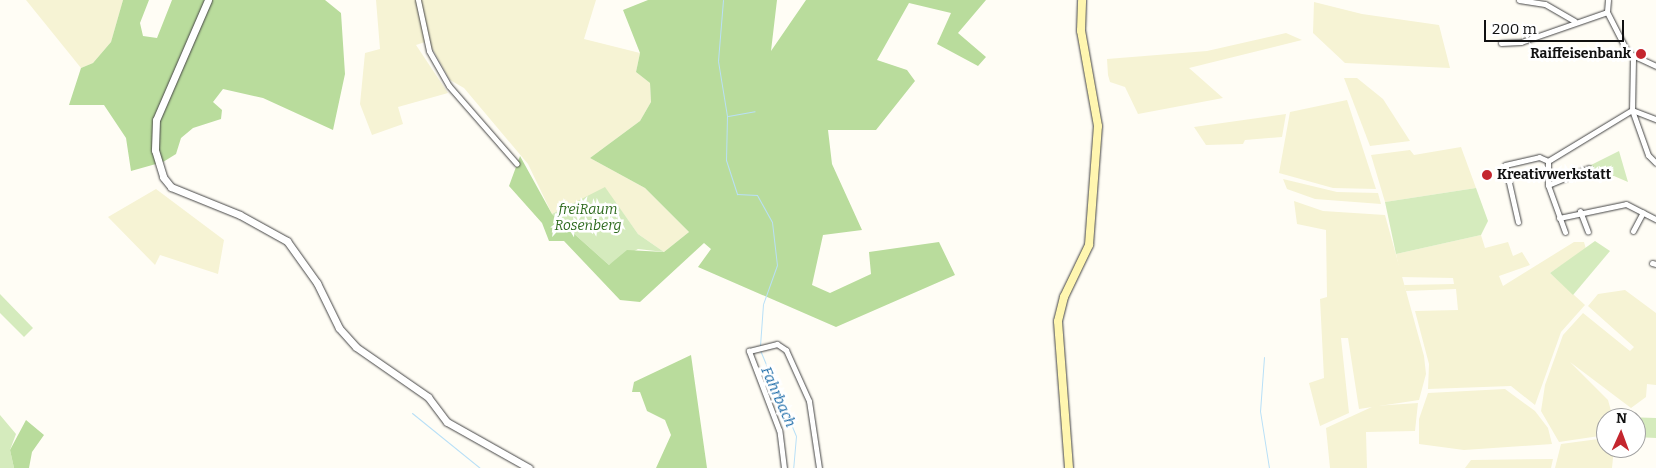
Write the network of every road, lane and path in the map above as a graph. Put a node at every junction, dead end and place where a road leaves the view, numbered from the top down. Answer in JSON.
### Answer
{"nodes":[{"id":1,"x":208,"y":0,"type":"edge"},
{"id":2,"x":418,"y":0,"type":"edge"},
{"id":3,"x":1082,"y":0,"type":"edge"},
{"id":4,"x":1519,"y":0,"type":"edge"},
{"id":5,"x":1608,"y":0,"type":"edge"},
{"id":6,"x":1607,"y":12,"type":"junction"},
{"id":7,"x":1574,"y":21,"type":"junction"},
{"id":8,"x":1501,"y":43,"type":"dead end"},
{"id":9,"x":1633,"y":59,"type":"junction"},
{"id":10,"x":1656,"y":66,"type":"edge"},
{"id":11,"x":1632,"y":110,"type":"junction"},
{"id":12,"x":1656,"y":119,"type":"edge"},
{"id":13,"x":1548,"y":161,"type":"junction"},
{"id":14,"x":1656,"y":163,"type":"edge"},
{"id":15,"x":517,"y":164,"type":"dead end"},
{"id":16,"x":1589,"y":168,"type":"dead end"},
{"id":17,"x":1548,"y":185,"type":"junction"},
{"id":18,"x":1580,"y":211,"type":"junction"},
{"id":19,"x":1643,"y":212,"type":"junction"},
{"id":20,"x":1558,"y":218,"type":"junction"},
{"id":21,"x":1656,"y":219,"type":"edge"},
{"id":22,"x":1518,"y":222,"type":"dead end"},
{"id":23,"x":1633,"y":231,"type":"dead end"},
{"id":24,"x":1565,"y":232,"type":"dead end"},
{"id":25,"x":1588,"y":232,"type":"dead end"},
{"id":26,"x":529,"y":468,"type":"edge"},
{"id":27,"x":784,"y":468,"type":"edge"},
{"id":28,"x":819,"y":468,"type":"edge"},
{"id":29,"x":1068,"y":468,"type":"edge"}],
"edges":[{"from":1,"to":26,"type":"street"},
{"from":2,"to":15,"type":"street"},
{"from":3,"to":29,"type":"main road"},
{"from":4,"to":7,"type":"street"},
{"from":5,"to":6,"type":"street"},
{"from":6,"to":7,"type":"street"},
{"from":6,"to":9,"type":"street"},
{"from":7,"to":8,"type":"street"},
{"from":9,"to":10,"type":"street"},
{"from":9,"to":11,"type":"street"},
{"from":11,"to":12,"type":"street"},
{"from":11,"to":13,"type":"street"},
{"from":11,"to":14,"type":"street"},
{"from":13,"to":17,"type":"street"},
{"from":13,"to":22,"type":"street"},
{"from":16,"to":17,"type":"street"},
{"from":17,"to":20,"type":"street"},
{"from":18,"to":19,"type":"street"},
{"from":18,"to":20,"type":"street"},
{"from":18,"to":25,"type":"street"},
{"from":19,"to":21,"type":"street"},
{"from":19,"to":23,"type":"street"},
{"from":20,"to":24,"type":"street"},
{"from":27,"to":28,"type":"street"}]}
